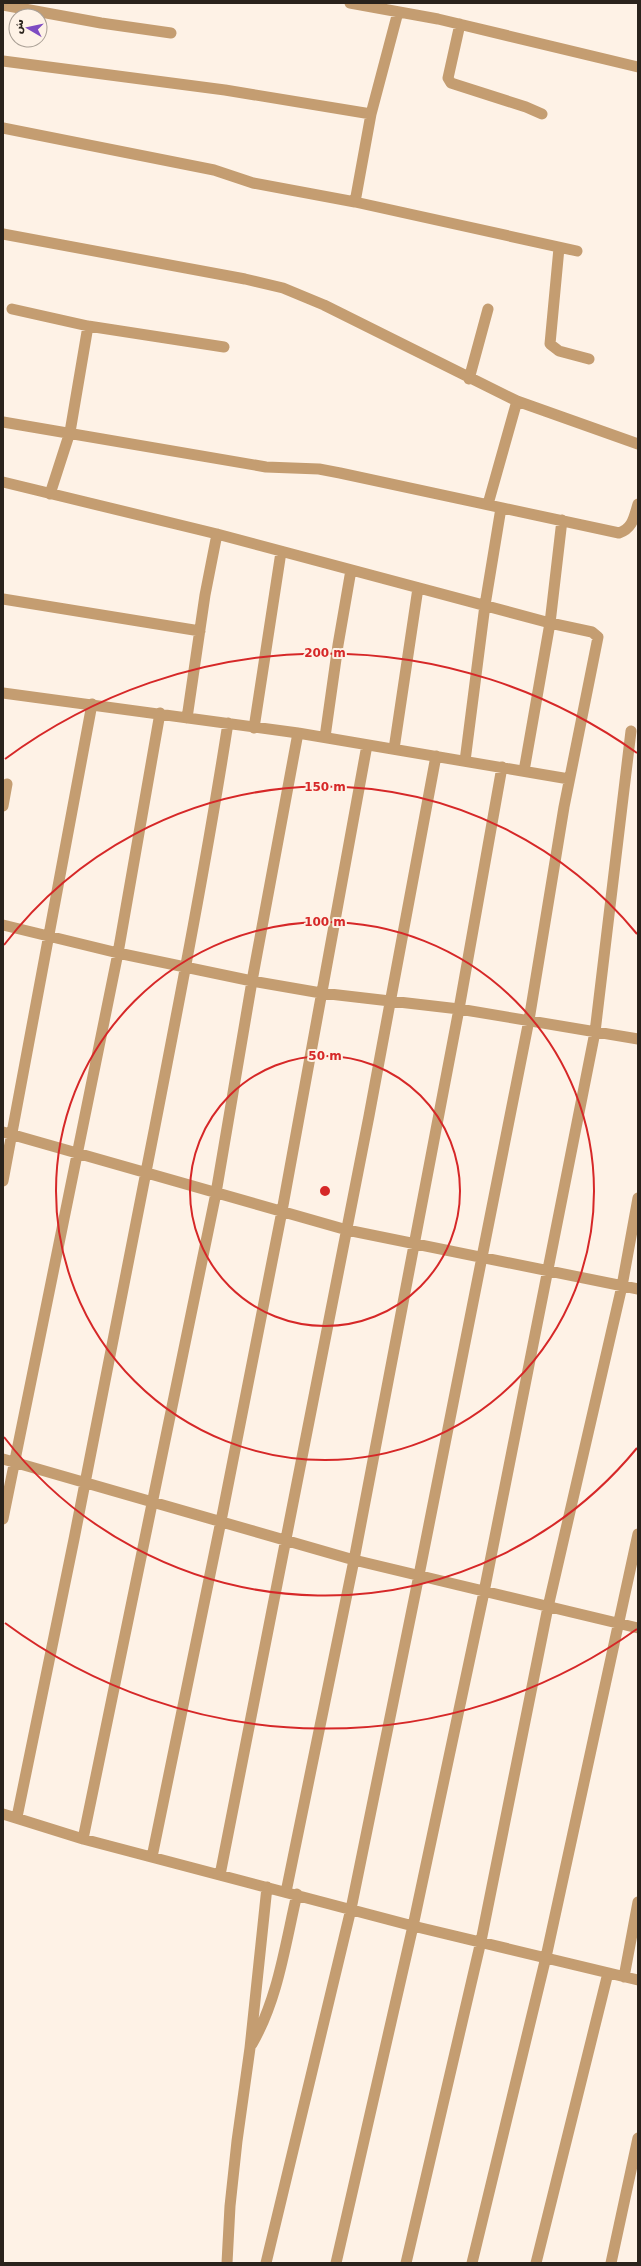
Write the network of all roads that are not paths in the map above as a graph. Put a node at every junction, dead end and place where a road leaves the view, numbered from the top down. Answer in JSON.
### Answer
{"nodes":[{"id":1,"x":350,"y":3,"type":"edge"},
{"id":2,"x":3,"y":5,"type":"edge"},
{"id":3,"x":398,"y":12,"type":"junction"},
{"id":4,"x":460,"y":24,"type":"junction"},
{"id":5,"x":171,"y":33,"type":"dead end"},
{"id":6,"x":3,"y":61,"type":"edge"},
{"id":7,"x":638,"y":67,"type":"edge"},
{"id":8,"x":371,"y":114,"type":"junction"},
{"id":9,"x":542,"y":114,"type":"dead end"},
{"id":10,"x":3,"y":128,"type":"edge"},
{"id":11,"x":354,"y":202,"type":"junction"},
{"id":12,"x":3,"y":234,"type":"edge"},
{"id":13,"x":559,"y":248,"type":"junction"},
{"id":14,"x":577,"y":251,"type":"dead end"},
{"id":15,"x":12,"y":309,"type":"dead end"},
{"id":16,"x":488,"y":309,"type":"dead end"},
{"id":17,"x":88,"y":326,"type":"junction"},
{"id":18,"x":224,"y":347,"type":"dead end"},
{"id":19,"x":589,"y":359,"type":"dead end"},
{"id":20,"x":469,"y":379,"type":"junction"},
{"id":21,"x":517,"y":401,"type":"junction"},
{"id":22,"x":3,"y":422,"type":"edge"},
{"id":23,"x":70,"y":432,"type":"junction"},
{"id":24,"x":638,"y":444,"type":"edge"},
{"id":25,"x":3,"y":482,"type":"edge"},
{"id":26,"x":50,"y":494,"type":"junction"},
{"id":27,"x":488,"y":504,"type":"junction"},
{"id":28,"x":638,"y":504,"type":"edge"},
{"id":29,"x":501,"y":508,"type":"junction"},
{"id":30,"x":562,"y":520,"type":"junction"},
{"id":31,"x":217,"y":534,"type":"junction"},
{"id":32,"x":281,"y":552,"type":"junction"},
{"id":33,"x":351,"y":570,"type":"junction"},
{"id":34,"x":418,"y":588,"type":"junction"},
{"id":35,"x":3,"y":599,"type":"edge"},
{"id":36,"x":485,"y":605,"type":"junction"},
{"id":37,"x":550,"y":623,"type":"junction"},
{"id":38,"x":200,"y":631,"type":"junction"},
{"id":39,"x":3,"y":693,"type":"edge"},
{"id":40,"x":92,"y":704,"type":"junction"},
{"id":41,"x":160,"y":713,"type":"junction"},
{"id":42,"x":187,"y":718,"type":"junction"},
{"id":43,"x":228,"y":723,"type":"junction"},
{"id":44,"x":254,"y":728,"type":"junction"},
{"id":45,"x":631,"y":731,"type":"dead end"},
{"id":46,"x":298,"y":732,"type":"junction"},
{"id":47,"x":325,"y":737,"type":"junction"},
{"id":48,"x":367,"y":745,"type":"junction"},
{"id":49,"x":394,"y":749,"type":"junction"},
{"id":50,"x":436,"y":756,"type":"junction"},
{"id":51,"x":466,"y":761,"type":"junction"},
{"id":52,"x":502,"y":767,"type":"junction"},
{"id":53,"x":524,"y":771,"type":"junction"},
{"id":54,"x":570,"y":779,"type":"junction"},
{"id":55,"x":7,"y":784,"type":"dead end"},
{"id":56,"x":3,"y":806,"type":"edge"},
{"id":57,"x":3,"y":925,"type":"edge"},
{"id":58,"x":50,"y":935,"type":"junction"},
{"id":59,"x":118,"y":953,"type":"junction"},
{"id":60,"x":186,"y":968,"type":"junction"},
{"id":61,"x":252,"y":981,"type":"junction"},
{"id":62,"x":321,"y":993,"type":"junction"},
{"id":63,"x":391,"y":1001,"type":"junction"},
{"id":64,"x":459,"y":1009,"type":"junction"},
{"id":65,"x":528,"y":1020,"type":"junction"},
{"id":66,"x":595,"y":1032,"type":"junction"},
{"id":67,"x":638,"y":1039,"type":"edge"},
{"id":68,"x":8,"y":1133,"type":"edge"},
{"id":69,"x":78,"y":1154,"type":"junction"},
{"id":70,"x":146,"y":1173,"type":"junction"},
{"id":71,"x":3,"y":1181,"type":"edge"},
{"id":72,"x":216,"y":1193,"type":"junction"},
{"id":73,"x":638,"y":1198,"type":"edge"},
{"id":74,"x":282,"y":1211,"type":"junction"},
{"id":75,"x":347,"y":1230,"type":"junction"},
{"id":76,"x":414,"y":1243,"type":"junction"},
{"id":77,"x":483,"y":1256,"type":"junction"},
{"id":78,"x":547,"y":1270,"type":"junction"},
{"id":79,"x":622,"y":1286,"type":"junction"},
{"id":80,"x":638,"y":1289,"type":"edge"},
{"id":81,"x":8,"y":1461,"type":"edge"},
{"id":82,"x":86,"y":1483,"type":"junction"},
{"id":83,"x":151,"y":1502,"type":"junction"},
{"id":84,"x":3,"y":1519,"type":"edge"},
{"id":85,"x":221,"y":1522,"type":"junction"},
{"id":86,"x":638,"y":1534,"type":"edge"},
{"id":87,"x":286,"y":1541,"type":"junction"},
{"id":88,"x":354,"y":1560,"type":"junction"},
{"id":89,"x":419,"y":1575,"type":"junction"},
{"id":90,"x":484,"y":1592,"type":"junction"},
{"id":91,"x":548,"y":1607,"type":"junction"},
{"id":92,"x":617,"y":1624,"type":"junction"},
{"id":93,"x":638,"y":1628,"type":"edge"},
{"id":94,"x":3,"y":1814,"type":"edge"},
{"id":95,"x":17,"y":1817,"type":"junction"},
{"id":96,"x":83,"y":1839,"type":"junction"},
{"id":97,"x":152,"y":1857,"type":"junction"},
{"id":98,"x":220,"y":1875,"type":"junction"},
{"id":99,"x":267,"y":1887,"type":"junction"},
{"id":100,"x":291,"y":1893,"type":"junction"},
{"id":101,"x":638,"y":1902,"type":"edge"},
{"id":102,"x":351,"y":1909,"type":"junction"},
{"id":103,"x":414,"y":1926,"type":"junction"},
{"id":104,"x":481,"y":1941,"type":"junction"},
{"id":105,"x":546,"y":1957,"type":"junction"},
{"id":106,"x":608,"y":1973,"type":"junction"},
{"id":107,"x":624,"y":1976,"type":"junction"},
{"id":108,"x":638,"y":1980,"type":"edge"},
{"id":109,"x":250,"y":2048,"type":"junction"},
{"id":110,"x":638,"y":2138,"type":"edge"},
{"id":111,"x":228,"y":2263,"type":"edge"},
{"id":112,"x":266,"y":2263,"type":"edge"},
{"id":113,"x":336,"y":2263,"type":"edge"},
{"id":114,"x":406,"y":2263,"type":"edge"},
{"id":115,"x":472,"y":2263,"type":"edge"},
{"id":116,"x":536,"y":2263,"type":"edge"},
{"id":117,"x":611,"y":2263,"type":"edge"}],
"edges":[{"from":1,"to":3,"type":"street"},
{"from":2,"to":5,"type":"street"},
{"from":3,"to":4,"type":"street"},
{"from":3,"to":8,"type":"street"},
{"from":4,"to":7,"type":"street"},
{"from":4,"to":9,"type":"street"},
{"from":6,"to":8,"type":"street"},
{"from":8,"to":11,"type":"street"},
{"from":10,"to":11,"type":"street"},
{"from":11,"to":13,"type":"street"},
{"from":12,"to":20,"type":"street"},
{"from":13,"to":14,"type":"street"},
{"from":13,"to":19,"type":"street"},
{"from":15,"to":17,"type":"street"},
{"from":16,"to":20,"type":"street"},
{"from":17,"to":18,"type":"street"},
{"from":17,"to":23,"type":"street"},
{"from":20,"to":21,"type":"street"},
{"from":21,"to":24,"type":"street"},
{"from":21,"to":27,"type":"street"},
{"from":22,"to":23,"type":"street"},
{"from":23,"to":26,"type":"street"},
{"from":23,"to":27,"type":"street"},
{"from":25,"to":26,"type":"street"},
{"from":26,"to":31,"type":"street"},
{"from":27,"to":29,"type":"street"},
{"from":28,"to":30,"type":"street"},
{"from":29,"to":30,"type":"street"},
{"from":29,"to":36,"type":"street"},
{"from":30,"to":37,"type":"street"},
{"from":31,"to":32,"type":"street"},
{"from":31,"to":38,"type":"street"},
{"from":32,"to":33,"type":"street"},
{"from":32,"to":44,"type":"street"},
{"from":33,"to":34,"type":"street"},
{"from":33,"to":47,"type":"street"},
{"from":34,"to":36,"type":"street"},
{"from":34,"to":49,"type":"street"},
{"from":35,"to":38,"type":"street"},
{"from":36,"to":37,"type":"street"},
{"from":36,"to":51,"type":"street"},
{"from":37,"to":53,"type":"street"},
{"from":37,"to":54,"type":"street"},
{"from":38,"to":42,"type":"street"},
{"from":39,"to":40,"type":"street"},
{"from":40,"to":41,"type":"street"},
{"from":40,"to":58,"type":"street"},
{"from":41,"to":42,"type":"street"},
{"from":41,"to":59,"type":"street"},
{"from":42,"to":43,"type":"street"},
{"from":43,"to":44,"type":"street"},
{"from":43,"to":60,"type":"street"},
{"from":44,"to":46,"type":"street"},
{"from":45,"to":66,"type":"street"},
{"from":46,"to":47,"type":"street"},
{"from":46,"to":61,"type":"street"},
{"from":47,"to":48,"type":"street"},
{"from":48,"to":49,"type":"street"},
{"from":48,"to":62,"type":"street"},
{"from":49,"to":50,"type":"street"},
{"from":50,"to":51,"type":"street"},
{"from":50,"to":63,"type":"street"},
{"from":51,"to":52,"type":"street"},
{"from":52,"to":53,"type":"street"},
{"from":52,"to":64,"type":"street"},
{"from":53,"to":54,"type":"street"},
{"from":54,"to":65,"type":"street"},
{"from":55,"to":56,"type":"street"},
{"from":57,"to":58,"type":"street"},
{"from":58,"to":59,"type":"street"},
{"from":58,"to":68,"type":"street"},
{"from":59,"to":60,"type":"street"},
{"from":59,"to":69,"type":"street"},
{"from":60,"to":61,"type":"street"},
{"from":60,"to":70,"type":"street"},
{"from":61,"to":62,"type":"street"},
{"from":61,"to":72,"type":"street"},
{"from":62,"to":63,"type":"street"},
{"from":62,"to":74,"type":"street"},
{"from":63,"to":64,"type":"street"},
{"from":63,"to":75,"type":"street"},
{"from":64,"to":65,"type":"street"},
{"from":64,"to":76,"type":"street"},
{"from":65,"to":66,"type":"street"},
{"from":65,"to":77,"type":"street"},
{"from":66,"to":67,"type":"street"},
{"from":66,"to":78,"type":"street"},
{"from":68,"to":69,"type":"street"},
{"from":68,"to":71,"type":"street"},
{"from":69,"to":70,"type":"street"},
{"from":69,"to":81,"type":"street"},
{"from":70,"to":72,"type":"street"},
{"from":70,"to":82,"type":"street"},
{"from":72,"to":74,"type":"street"},
{"from":72,"to":83,"type":"street"},
{"from":73,"to":79,"type":"street"},
{"from":74,"to":75,"type":"street"},
{"from":74,"to":85,"type":"street"},
{"from":75,"to":76,"type":"street"},
{"from":75,"to":87,"type":"street"},
{"from":76,"to":77,"type":"street"},
{"from":76,"to":88,"type":"street"},
{"from":77,"to":78,"type":"street"},
{"from":77,"to":89,"type":"street"},
{"from":78,"to":79,"type":"street"},
{"from":78,"to":90,"type":"street"},
{"from":79,"to":80,"type":"street"},
{"from":79,"to":91,"type":"street"},
{"from":81,"to":82,"type":"street"},
{"from":81,"to":84,"type":"street"},
{"from":82,"to":83,"type":"street"},
{"from":82,"to":95,"type":"street"},
{"from":83,"to":85,"type":"street"},
{"from":83,"to":96,"type":"street"},
{"from":85,"to":87,"type":"street"},
{"from":85,"to":97,"type":"street"},
{"from":86,"to":92,"type":"street"},
{"from":87,"to":88,"type":"street"},
{"from":87,"to":98,"type":"street"},
{"from":88,"to":89,"type":"street"},
{"from":88,"to":100,"type":"street"},
{"from":89,"to":90,"type":"street"},
{"from":89,"to":102,"type":"street"},
{"from":90,"to":91,"type":"street"},
{"from":90,"to":103,"type":"street"},
{"from":91,"to":92,"type":"street"},
{"from":91,"to":104,"type":"street"},
{"from":92,"to":93,"type":"street"},
{"from":92,"to":105,"type":"street"},
{"from":94,"to":95,"type":"street"},
{"from":95,"to":96,"type":"street"},
{"from":96,"to":97,"type":"street"},
{"from":97,"to":98,"type":"street"},
{"from":98,"to":99,"type":"street"},
{"from":99,"to":100,"type":"street"},
{"from":99,"to":109,"type":"street"},
{"from":100,"to":102,"type":"street"},
{"from":100,"to":109,"type":"street"},
{"from":101,"to":107,"type":"street"},
{"from":102,"to":103,"type":"street"},
{"from":102,"to":112,"type":"street"},
{"from":103,"to":104,"type":"street"},
{"from":103,"to":113,"type":"street"},
{"from":104,"to":105,"type":"street"},
{"from":104,"to":114,"type":"street"},
{"from":105,"to":106,"type":"street"},
{"from":105,"to":115,"type":"street"},
{"from":106,"to":107,"type":"street"},
{"from":106,"to":116,"type":"street"},
{"from":107,"to":108,"type":"street"},
{"from":109,"to":111,"type":"street"},
{"from":110,"to":117,"type":"street"}]}
